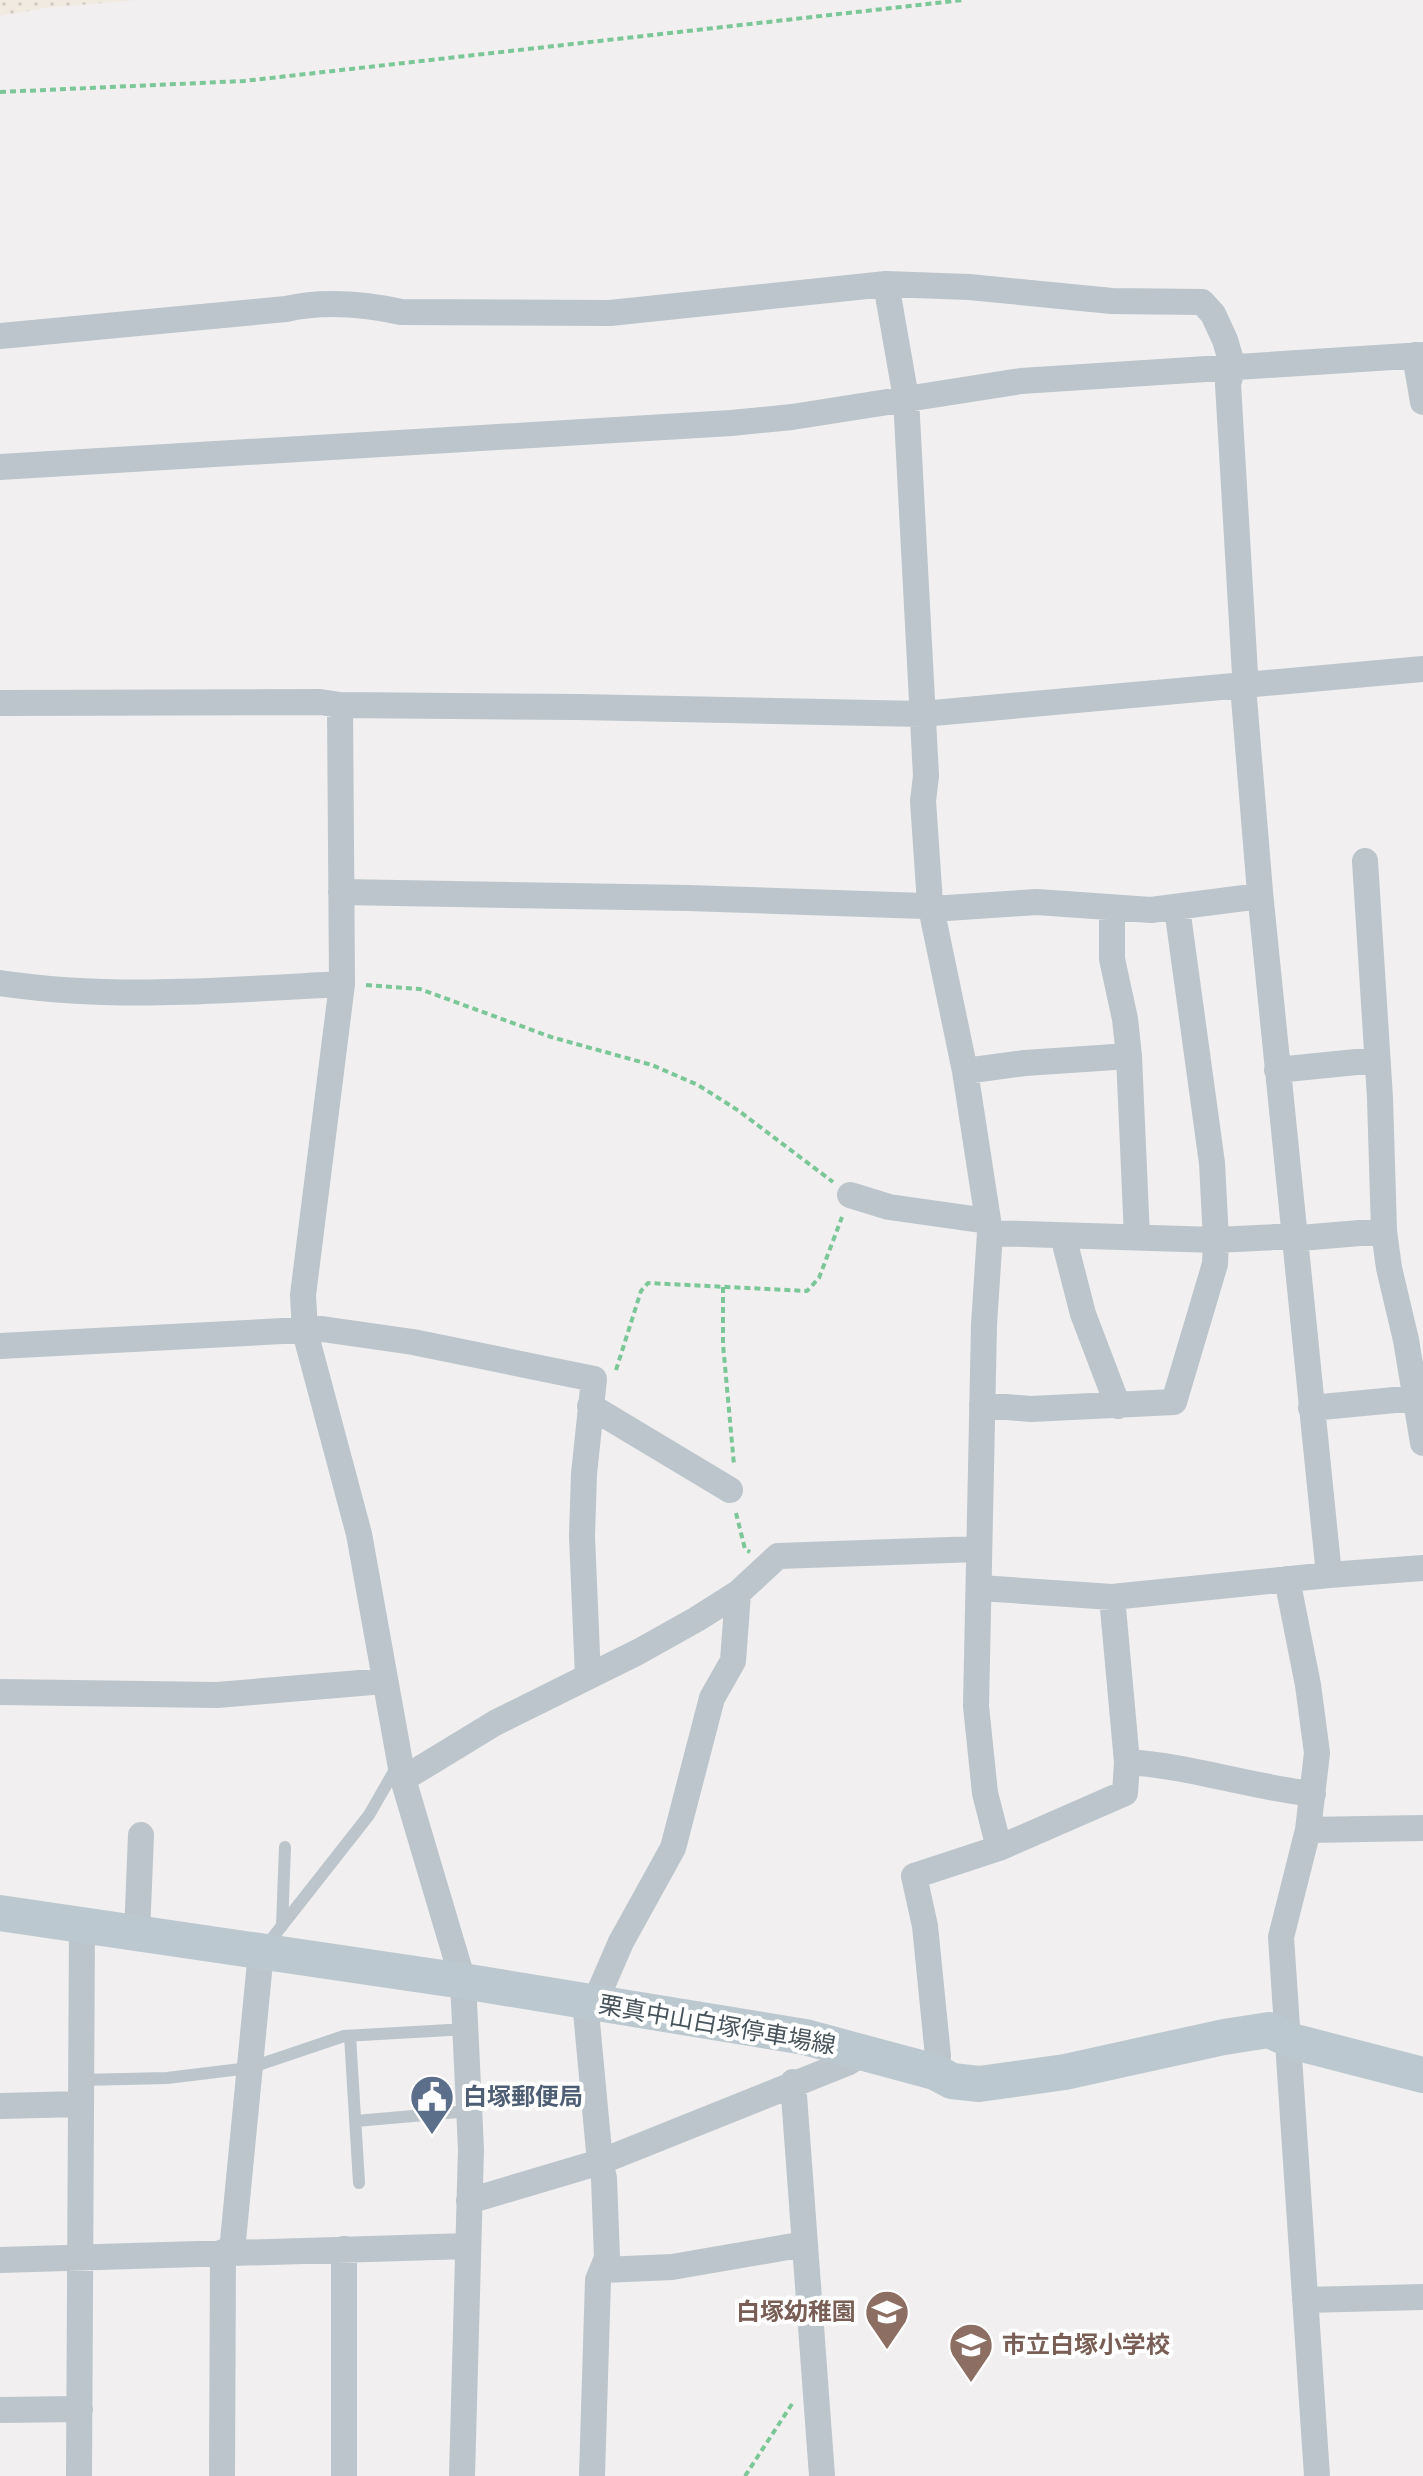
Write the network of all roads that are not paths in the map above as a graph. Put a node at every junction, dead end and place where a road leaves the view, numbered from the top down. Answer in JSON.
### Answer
{"nodes":[{"id":1,"x":886,"y":284,"type":"junction"},
{"id":2,"x":0,"y":336,"type":"edge"},
{"id":3,"x":1419,"y":355,"type":"edge"},
{"id":4,"x":1233,"y":367,"type":"junction"},
{"id":5,"x":906,"y":398,"type":"junction"},
{"id":6,"x":1423,"y":402,"type":"edge"},
{"id":7,"x":0,"y":467,"type":"edge"},
{"id":8,"x":1423,"y":669,"type":"edge"},
{"id":9,"x":1243,"y":686,"type":"junction"},
{"id":10,"x":0,"y":703,"type":"edge"},
{"id":11,"x":340,"y":705,"type":"junction"},
{"id":12,"x":922,"y":714,"type":"junction"},
{"id":13,"x":1365,"y":861,"type":"dead end"},
{"id":14,"x":341,"y":892,"type":"junction"},
{"id":15,"x":1260,"y":896,"type":"junction"},
{"id":16,"x":931,"y":906,"type":"junction"},
{"id":17,"x":1177,"y":908,"type":"junction"},
{"id":18,"x":1112,"y":909,"type":"junction"},
{"id":19,"x":0,"y":983,"type":"edge"},
{"id":20,"x":342,"y":984,"type":"junction"},
{"id":21,"x":1129,"y":1056,"type":"junction"},
{"id":22,"x":1376,"y":1060,"type":"junction"},
{"id":23,"x":1277,"y":1070,"type":"junction"},
{"id":24,"x":965,"y":1071,"type":"junction"},
{"id":25,"x":850,"y":1195,"type":"road end"},
{"id":26,"x":989,"y":1227,"type":"junction"},
{"id":27,"x":1384,"y":1231,"type":"junction"},
{"id":28,"x":1063,"y":1236,"type":"junction"},
{"id":29,"x":1295,"y":1236,"type":"junction"},
{"id":30,"x":1137,"y":1237,"type":"junction"},
{"id":31,"x":1216,"y":1240,"type":"junction"},
{"id":32,"x":305,"y":1332,"type":"junction"},
{"id":33,"x":0,"y":1346,"type":"edge"},
{"id":34,"x":1416,"y":1398,"type":"junction"},
{"id":35,"x":982,"y":1405,"type":"junction"},
{"id":36,"x":590,"y":1406,"type":"junction"},
{"id":37,"x":1118,"y":1406,"type":"junction"},
{"id":38,"x":1311,"y":1408,"type":"junction"},
{"id":39,"x":1423,"y":1443,"type":"edge"},
{"id":40,"x":730,"y":1490,"type":"road end"},
{"id":41,"x":978,"y":1549,"type":"junction"},
{"id":42,"x":1423,"y":1568,"type":"edge"},
{"id":43,"x":1329,"y":1575,"type":"junction"},
{"id":44,"x":1287,"y":1579,"type":"junction"},
{"id":45,"x":980,"y":1588,"type":"junction"},
{"id":46,"x":738,"y":1593,"type":"junction"},
{"id":47,"x":1112,"y":1597,"type":"junction"},
{"id":48,"x":588,"y":1677,"type":"junction"},
{"id":49,"x":384,"y":1681,"type":"junction"},
{"id":50,"x":0,"y":1692,"type":"edge"},
{"id":51,"x":1127,"y":1762,"type":"junction"},
{"id":52,"x":402,"y":1770,"type":"junction"},
{"id":53,"x":1313,"y":1794,"type":"junction"},
{"id":54,"x":1423,"y":1828,"type":"edge"},
{"id":55,"x":1308,"y":1830,"type":"junction"},
{"id":56,"x":141,"y":1835,"type":"dead end"},
{"id":57,"x":285,"y":1847,"type":"dead end"},
{"id":58,"x":999,"y":1848,"type":"junction"},
{"id":59,"x":0,"y":1913,"type":"edge"},
{"id":60,"x":82,"y":1926,"type":"junction"},
{"id":61,"x":137,"y":1934,"type":"junction"},
{"id":62,"x":272,"y":1939,"type":"junction"},
{"id":63,"x":463,"y":1981,"type":"junction"},
{"id":64,"x":590,"y":2002,"type":"junction"},
{"id":65,"x":467,"y":2029,"type":"junction"},
{"id":66,"x":350,"y":2036,"type":"junction"},
{"id":67,"x":1287,"y":2040,"type":"junction"},
{"id":68,"x":862,"y":2054,"type":"junction"},
{"id":69,"x":249,"y":2068,"type":"junction"},
{"id":70,"x":935,"y":2072,"type":"junction"},
{"id":71,"x":1423,"y":2075,"type":"edge"},
{"id":72,"x":793,"y":2082,"type":"junction"},
{"id":73,"x":81,"y":2092,"type":"junction"},
{"id":74,"x":0,"y":2106,"type":"edge"},
{"id":75,"x":470,"y":2111,"type":"junction"},
{"id":76,"x":356,"y":2121,"type":"junction"},
{"id":77,"x":600,"y":2162,"type":"junction"},
{"id":78,"x":359,"y":2183,"type":"dead end"},
{"id":79,"x":469,"y":2201,"type":"junction"},
{"id":80,"x":805,"y":2244,"type":"junction"},
{"id":81,"x":468,"y":2246,"type":"junction"},
{"id":82,"x":344,"y":2249,"type":"junction"},
{"id":83,"x":227,"y":2252,"type":"junction"},
{"id":84,"x":80,"y":2258,"type":"junction"},
{"id":85,"x":0,"y":2260,"type":"edge"},
{"id":86,"x":603,"y":2270,"type":"junction"},
{"id":87,"x":1423,"y":2297,"type":"edge"},
{"id":88,"x":1305,"y":2300,"type":"junction"},
{"id":89,"x":80,"y":2409,"type":"junction"},
{"id":90,"x":0,"y":2410,"type":"edge"},
{"id":91,"x":79,"y":2476,"type":"edge"},
{"id":92,"x":222,"y":2476,"type":"edge"},
{"id":93,"x":344,"y":2476,"type":"edge"},
{"id":94,"x":462,"y":2476,"type":"edge"},
{"id":95,"x":592,"y":2476,"type":"edge"},
{"id":96,"x":822,"y":2476,"type":"edge"},
{"id":97,"x":1317,"y":2476,"type":"edge"}],
"edges":[{"from":1,"to":2,"type":"street"},
{"from":1,"to":4,"type":"street"},
{"from":1,"to":5,"type":"street"},
{"from":3,"to":4,"type":"street"},
{"from":3,"to":6,"type":"street"},
{"from":4,"to":5,"type":"street"},
{"from":4,"to":9,"type":"street"},
{"from":5,"to":7,"type":"street"},
{"from":5,"to":12,"type":"street"},
{"from":8,"to":9,"type":"street"},
{"from":9,"to":12,"type":"street"},
{"from":9,"to":15,"type":"street"},
{"from":10,"to":11,"type":"street"},
{"from":11,"to":12,"type":"street"},
{"from":11,"to":14,"type":"street"},
{"from":12,"to":16,"type":"street"},
{"from":13,"to":22,"type":"street"},
{"from":14,"to":16,"type":"street"},
{"from":14,"to":20,"type":"street"},
{"from":15,"to":17,"type":"street"},
{"from":15,"to":23,"type":"street"},
{"from":16,"to":18,"type":"street"},
{"from":16,"to":24,"type":"street"},
{"from":17,"to":18,"type":"street"},
{"from":17,"to":31,"type":"street"},
{"from":18,"to":21,"type":"street"},
{"from":19,"to":20,"type":"street"},
{"from":20,"to":32,"type":"street"},
{"from":21,"to":24,"type":"street"},
{"from":21,"to":30,"type":"street"},
{"from":22,"to":23,"type":"street"},
{"from":22,"to":27,"type":"street"},
{"from":23,"to":29,"type":"street"},
{"from":24,"to":26,"type":"street"},
{"from":25,"to":26,"type":"street"},
{"from":26,"to":28,"type":"street"},
{"from":26,"to":35,"type":"street"},
{"from":27,"to":29,"type":"street"},
{"from":27,"to":34,"type":"street"},
{"from":28,"to":30,"type":"street"},
{"from":28,"to":37,"type":"street"},
{"from":29,"to":31,"type":"street"},
{"from":29,"to":38,"type":"street"},
{"from":30,"to":31,"type":"street"},
{"from":31,"to":37,"type":"street"},
{"from":32,"to":33,"type":"street"},
{"from":32,"to":36,"type":"street"},
{"from":32,"to":49,"type":"street"},
{"from":34,"to":38,"type":"street"},
{"from":34,"to":39,"type":"street"},
{"from":35,"to":37,"type":"street"},
{"from":35,"to":41,"type":"street"},
{"from":36,"to":40,"type":"street"},
{"from":36,"to":48,"type":"street"},
{"from":38,"to":43,"type":"street"},
{"from":41,"to":45,"type":"street"},
{"from":41,"to":46,"type":"street"},
{"from":42,"to":43,"type":"street"},
{"from":43,"to":44,"type":"street"},
{"from":44,"to":47,"type":"street"},
{"from":44,"to":53,"type":"street"},
{"from":45,"to":47,"type":"street"},
{"from":45,"to":58,"type":"street"},
{"from":46,"to":48,"type":"street"},
{"from":46,"to":64,"type":"street"},
{"from":47,"to":51,"type":"street"},
{"from":48,"to":52,"type":"street"},
{"from":49,"to":50,"type":"street"},
{"from":49,"to":52,"type":"street"},
{"from":51,"to":53,"type":"street"},
{"from":51,"to":58,"type":"street"},
{"from":52,"to":62,"type":"lane"},
{"from":52,"to":63,"type":"street"},
{"from":53,"to":55,"type":"street"},
{"from":54,"to":55,"type":"street"},
{"from":55,"to":67,"type":"street"},
{"from":56,"to":61,"type":"street"},
{"from":57,"to":62,"type":"lane"},
{"from":58,"to":70,"type":"street"},
{"from":59,"to":60,"type":"main road","name":"栗真中山白塚停車場線"},
{"from":60,"to":61,"type":"main road","name":"栗真中山白塚停車場線"},
{"from":60,"to":73,"type":"street"},
{"from":61,"to":62,"type":"main road","name":"栗真中山白塚停車場線"},
{"from":62,"to":63,"type":"main road","name":"栗真中山白塚停車場線"},
{"from":62,"to":69,"type":"street"},
{"from":63,"to":64,"type":"main road","name":"栗真中山白塚停車場線"},
{"from":63,"to":65,"type":"street"},
{"from":64,"to":68,"type":"main road","name":"栗真中山白塚停車場線"},
{"from":64,"to":77,"type":"street"},
{"from":65,"to":66,"type":"lane"},
{"from":65,"to":75,"type":"street"},
{"from":66,"to":69,"type":"lane"},
{"from":66,"to":76,"type":"lane"},
{"from":67,"to":70,"type":"main road","name":"栗真中山白塚停車場線"},
{"from":67,"to":71,"type":"main road","name":"栗真中山白塚停車場線"},
{"from":67,"to":88,"type":"street"},
{"from":68,"to":70,"type":"main road","name":"栗真中山白塚停車場線"},
{"from":68,"to":72,"type":"street"},
{"from":69,"to":73,"type":"lane"},
{"from":69,"to":83,"type":"street"},
{"from":72,"to":77,"type":"street"},
{"from":72,"to":80,"type":"street"},
{"from":73,"to":74,"type":"street"},
{"from":73,"to":84,"type":"street"},
{"from":75,"to":76,"type":"lane"},
{"from":75,"to":79,"type":"street"},
{"from":76,"to":78,"type":"lane"},
{"from":77,"to":79,"type":"street"},
{"from":77,"to":86,"type":"street"},
{"from":79,"to":81,"type":"street"},
{"from":80,"to":86,"type":"street"},
{"from":80,"to":96,"type":"street"},
{"from":81,"to":82,"type":"street"},
{"from":81,"to":94,"type":"street"},
{"from":82,"to":83,"type":"street"},
{"from":82,"to":93,"type":"street"},
{"from":83,"to":84,"type":"street"},
{"from":83,"to":92,"type":"street"},
{"from":84,"to":85,"type":"street"},
{"from":84,"to":89,"type":"street"},
{"from":86,"to":95,"type":"street"},
{"from":87,"to":88,"type":"street"},
{"from":88,"to":97,"type":"street"},
{"from":89,"to":90,"type":"street"},
{"from":89,"to":91,"type":"street"}]}
